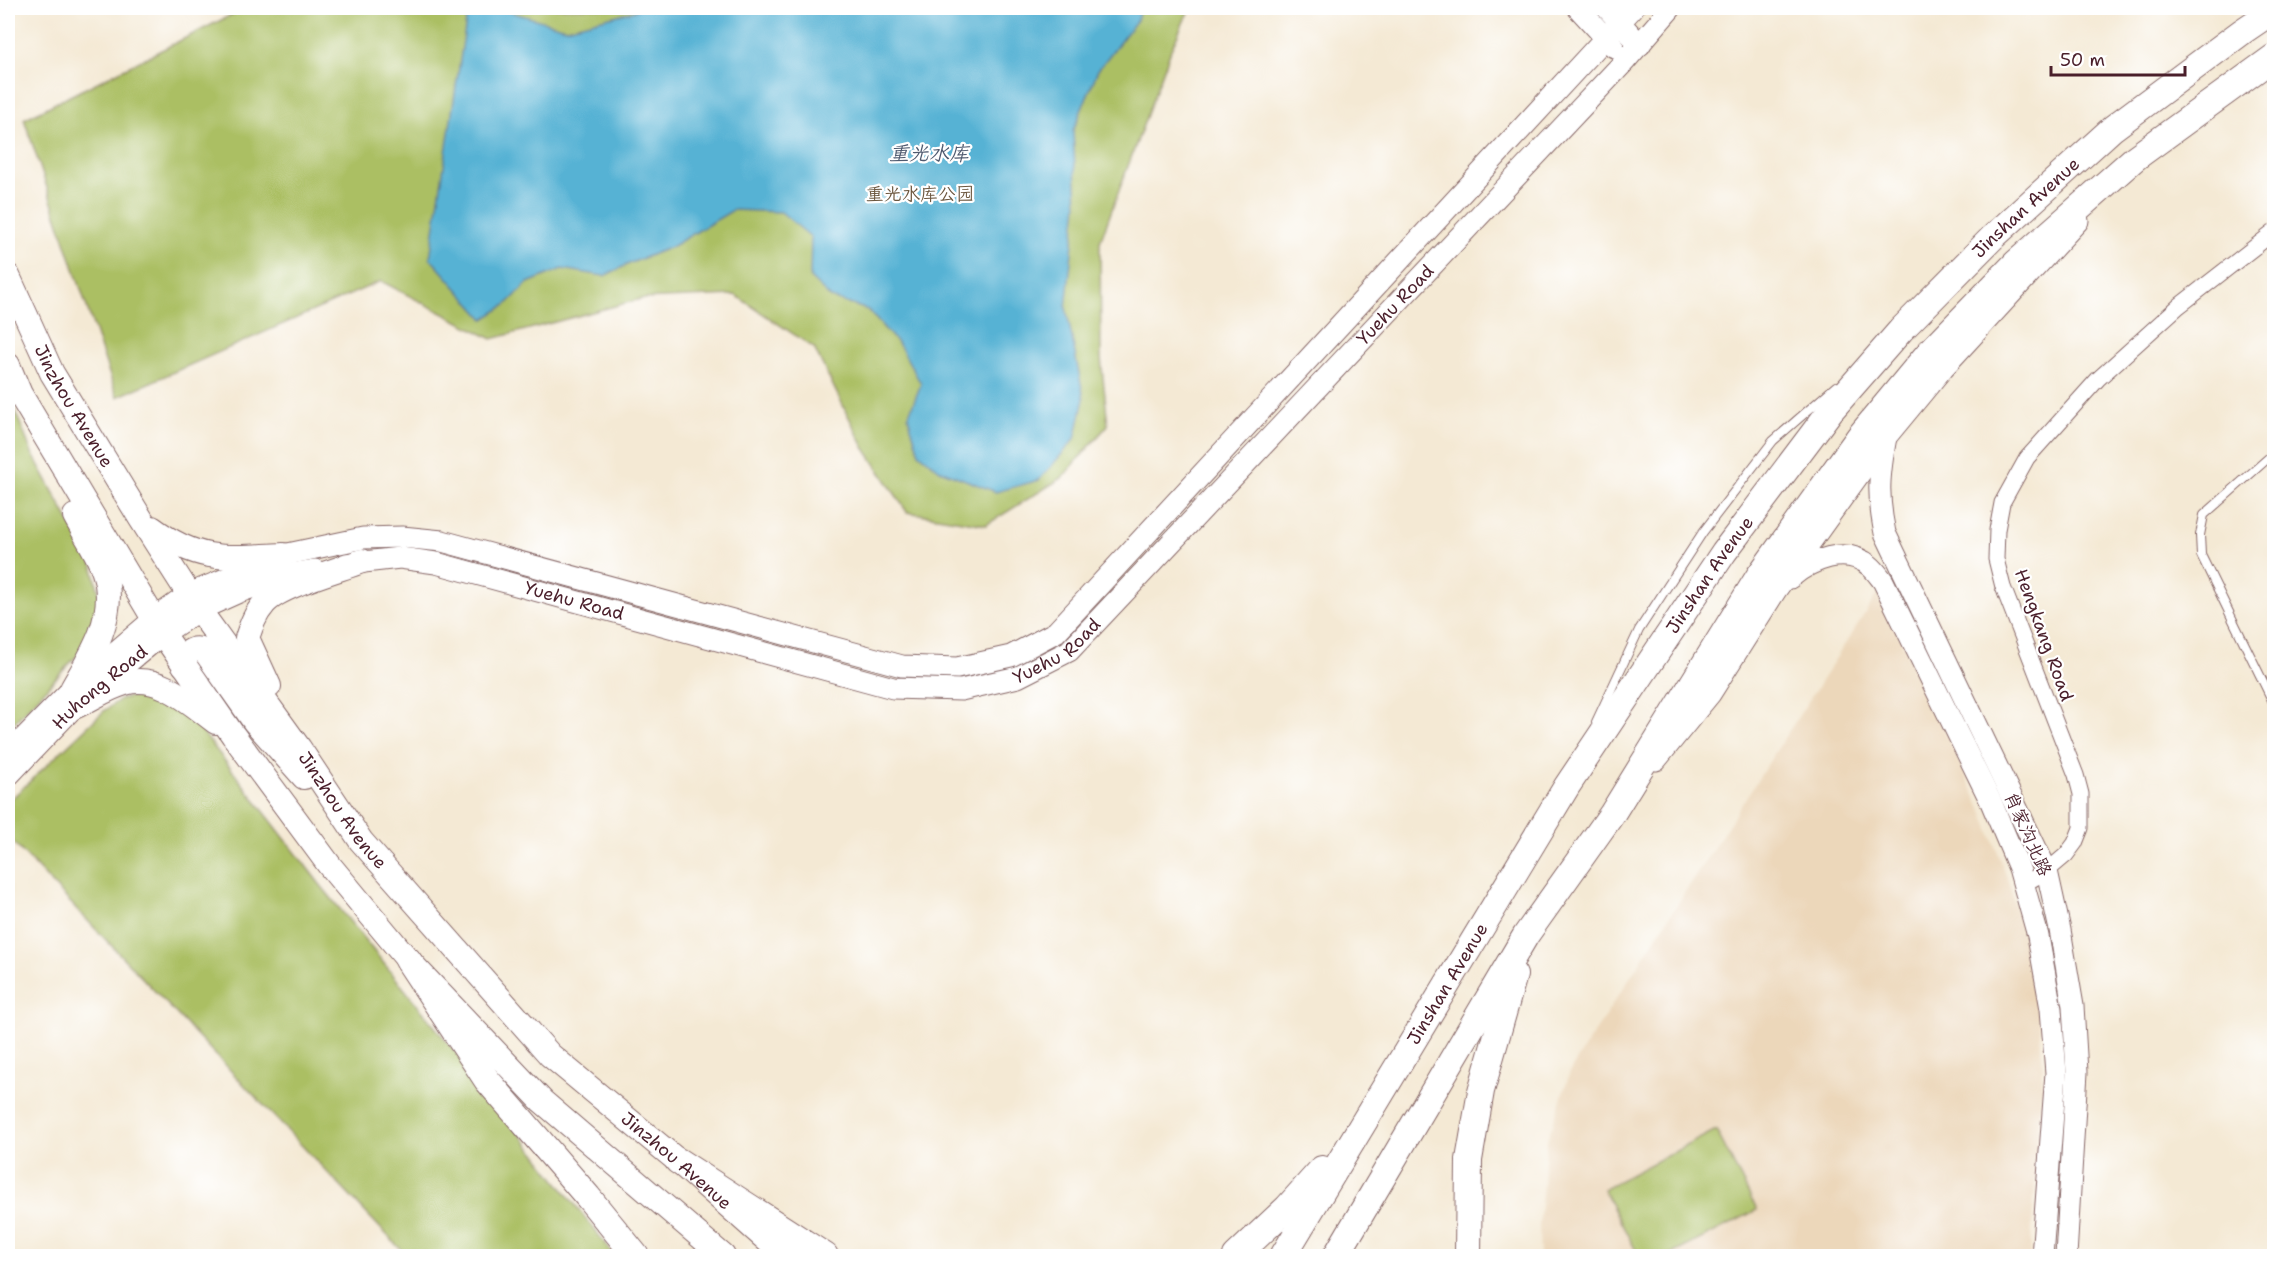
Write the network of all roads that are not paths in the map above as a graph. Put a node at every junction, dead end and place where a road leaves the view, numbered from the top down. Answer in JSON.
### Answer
{"nodes":[{"id":1,"x":1578,"y":8,"type":"edge"},
{"id":2,"x":1671,"y":8,"type":"edge"},
{"id":3,"x":2274,"y":10,"type":"edge"},
{"id":4,"x":1620,"y":12,"type":"edge"},
{"id":5,"x":1607,"y":38,"type":"junction"},
{"id":6,"x":1640,"y":45,"type":"junction"},
{"id":7,"x":2274,"y":57,"type":"edge"},
{"id":8,"x":1626,"y":60,"type":"junction"},
{"id":9,"x":2135,"y":158,"type":"junction"},
{"id":10,"x":2274,"y":232,"type":"edge"},
{"id":11,"x":8,"y":276,"type":"edge"},
{"id":12,"x":1901,"y":330,"type":"junction"},
{"id":13,"x":8,"y":365,"type":"edge"},
{"id":14,"x":1850,"y":374,"type":"dead end"},
{"id":15,"x":1841,"y":382,"type":"dead end"},
{"id":16,"x":20,"y":394,"type":"junction"},
{"id":17,"x":1886,"y":437,"type":"junction"},
{"id":18,"x":2274,"y":453,"type":"edge"},
{"id":19,"x":141,"y":519,"type":"junction"},
{"id":20,"x":283,"y":555,"type":"junction"},
{"id":21,"x":362,"y":561,"type":"junction"},
{"id":22,"x":1776,"y":590,"type":"junction"},
{"id":23,"x":194,"y":602,"type":"junction"},
{"id":24,"x":158,"y":626,"type":"junction"},
{"id":25,"x":184,"y":665,"type":"junction"},
{"id":26,"x":73,"y":698,"type":"junction"},
{"id":27,"x":2274,"y":704,"type":"edge"},
{"id":28,"x":233,"y":735,"type":"junction"},
{"id":29,"x":299,"y":748,"type":"junction"},
{"id":30,"x":8,"y":754,"type":"edge"},
{"id":31,"x":8,"y":776,"type":"edge"},
{"id":32,"x":1567,"y":786,"type":"junction"},
{"id":33,"x":1612,"y":814,"type":"junction"},
{"id":34,"x":361,"y":841,"type":"junction"},
{"id":35,"x":2047,"y":871,"type":"junction"},
{"id":36,"x":2024,"y":884,"type":"junction"},
{"id":37,"x":1526,"y":935,"type":"junction"},
{"id":38,"x":408,"y":960,"type":"junction"},
{"id":39,"x":1360,"y":1127,"type":"junction"},
{"id":40,"x":678,"y":1161,"type":"junction"},
{"id":41,"x":636,"y":1257,"type":"edge"},
{"id":42,"x":723,"y":1257,"type":"edge"},
{"id":43,"x":785,"y":1257,"type":"edge"},
{"id":44,"x":825,"y":1257,"type":"edge"},
{"id":45,"x":1236,"y":1257,"type":"edge"},
{"id":46,"x":1283,"y":1257,"type":"edge"},
{"id":47,"x":1336,"y":1257,"type":"edge"},
{"id":48,"x":1468,"y":1257,"type":"edge"},
{"id":49,"x":2042,"y":1257,"type":"edge"},
{"id":50,"x":2066,"y":1257,"type":"edge"}],
"edges":[{"from":1,"to":5,"type":"main road"},
{"from":2,"to":6,"type":"main road","name":"Yuehu Road"},
{"from":3,"to":12,"type":"highway","name":"Jinshan Avenue"},
{"from":4,"to":5,"type":"main road","name":"Yuehu Road"},
{"from":4,"to":6,"type":"main road"},
{"from":5,"to":8,"type":"main road"},
{"from":5,"to":20,"type":"main road","name":"Yuehu Road"},
{"from":6,"to":8,"type":"main road","name":"Yuehu Road"},
{"from":7,"to":9,"type":"highway","name":"Jinshan Avenue"},
{"from":8,"to":21,"type":"main road","name":"Yuehu Road"},
{"from":9,"to":17,"type":"main road"},
{"from":9,"to":33,"type":"highway","name":"Jinshan Avenue"},
{"from":10,"to":35,"type":"street","name":"Hengkang Road"},
{"from":11,"to":19,"type":"main road","name":"Jinzhou Avenue"},
{"from":12,"to":14,"type":"lane"},
{"from":12,"to":32,"type":"highway","name":"Jinshan Avenue"},
{"from":13,"to":16,"type":"main road","name":"Jinzhou Avenue"},
{"from":15,"to":32,"type":"lane"},
{"from":16,"to":24,"type":"main road","name":"Jinzhou Avenue"},
{"from":16,"to":26,"type":"main road"},
{"from":17,"to":22,"type":"main road"},
{"from":17,"to":35,"type":"main road","name":"肖家沟北路"},
{"from":18,"to":27,"type":"lane"},
{"from":19,"to":20,"type":"main road"},
{"from":19,"to":23,"type":"main road","name":"Jinzhou Avenue"},
{"from":20,"to":23,"type":"main road","name":"Yuehu Road"},
{"from":21,"to":23,"type":"main road","name":"Yuehu Road"},
{"from":21,"to":29,"type":"main road"},
{"from":22,"to":33,"type":"main road"},
{"from":22,"to":36,"type":"main road","name":"肖家沟北路"},
{"from":23,"to":24,"type":"main road","name":"Huhong Road"},
{"from":23,"to":29,"type":"main road","name":"Jinzhou Avenue"},
{"from":24,"to":25,"type":"main road","name":"Jinzhou Avenue"},
{"from":24,"to":26,"type":"main road","name":"Huhong Road"},
{"from":25,"to":28,"type":"main road","name":"Jinzhou Avenue"},
{"from":25,"to":34,"type":"main road"},
{"from":26,"to":28,"type":"main road"},
{"from":26,"to":30,"type":"main road","name":"Huhong Road"},
{"from":26,"to":31,"type":"main road","name":"Huhong Road"},
{"from":28,"to":38,"type":"main road","name":"Jinzhou Avenue"},
{"from":29,"to":34,"type":"main road","name":"Jinzhou Avenue"},
{"from":32,"to":39,"type":"highway","name":"Jinshan Avenue"},
{"from":33,"to":37,"type":"highway","name":"Jinshan Avenue"},
{"from":34,"to":40,"type":"main road","name":"Jinzhou Avenue"},
{"from":35,"to":36,"type":"street","name":"Hengkang Road"},
{"from":35,"to":50,"type":"main road","name":"肖家沟北路"},
{"from":36,"to":49,"type":"main road","name":"肖家沟北路"},
{"from":37,"to":47,"type":"highway","name":"Jinshan Avenue"},
{"from":37,"to":48,"type":"highway"},
{"from":38,"to":41,"type":"highway"},
{"from":38,"to":42,"type":"main road","name":"Jinzhou Avenue"},
{"from":39,"to":45,"type":"highway"},
{"from":39,"to":46,"type":"highway","name":"Jinshan Avenue"},
{"from":40,"to":43,"type":"main road","name":"Jinzhou Avenue"},
{"from":40,"to":44,"type":"highway"}]}
